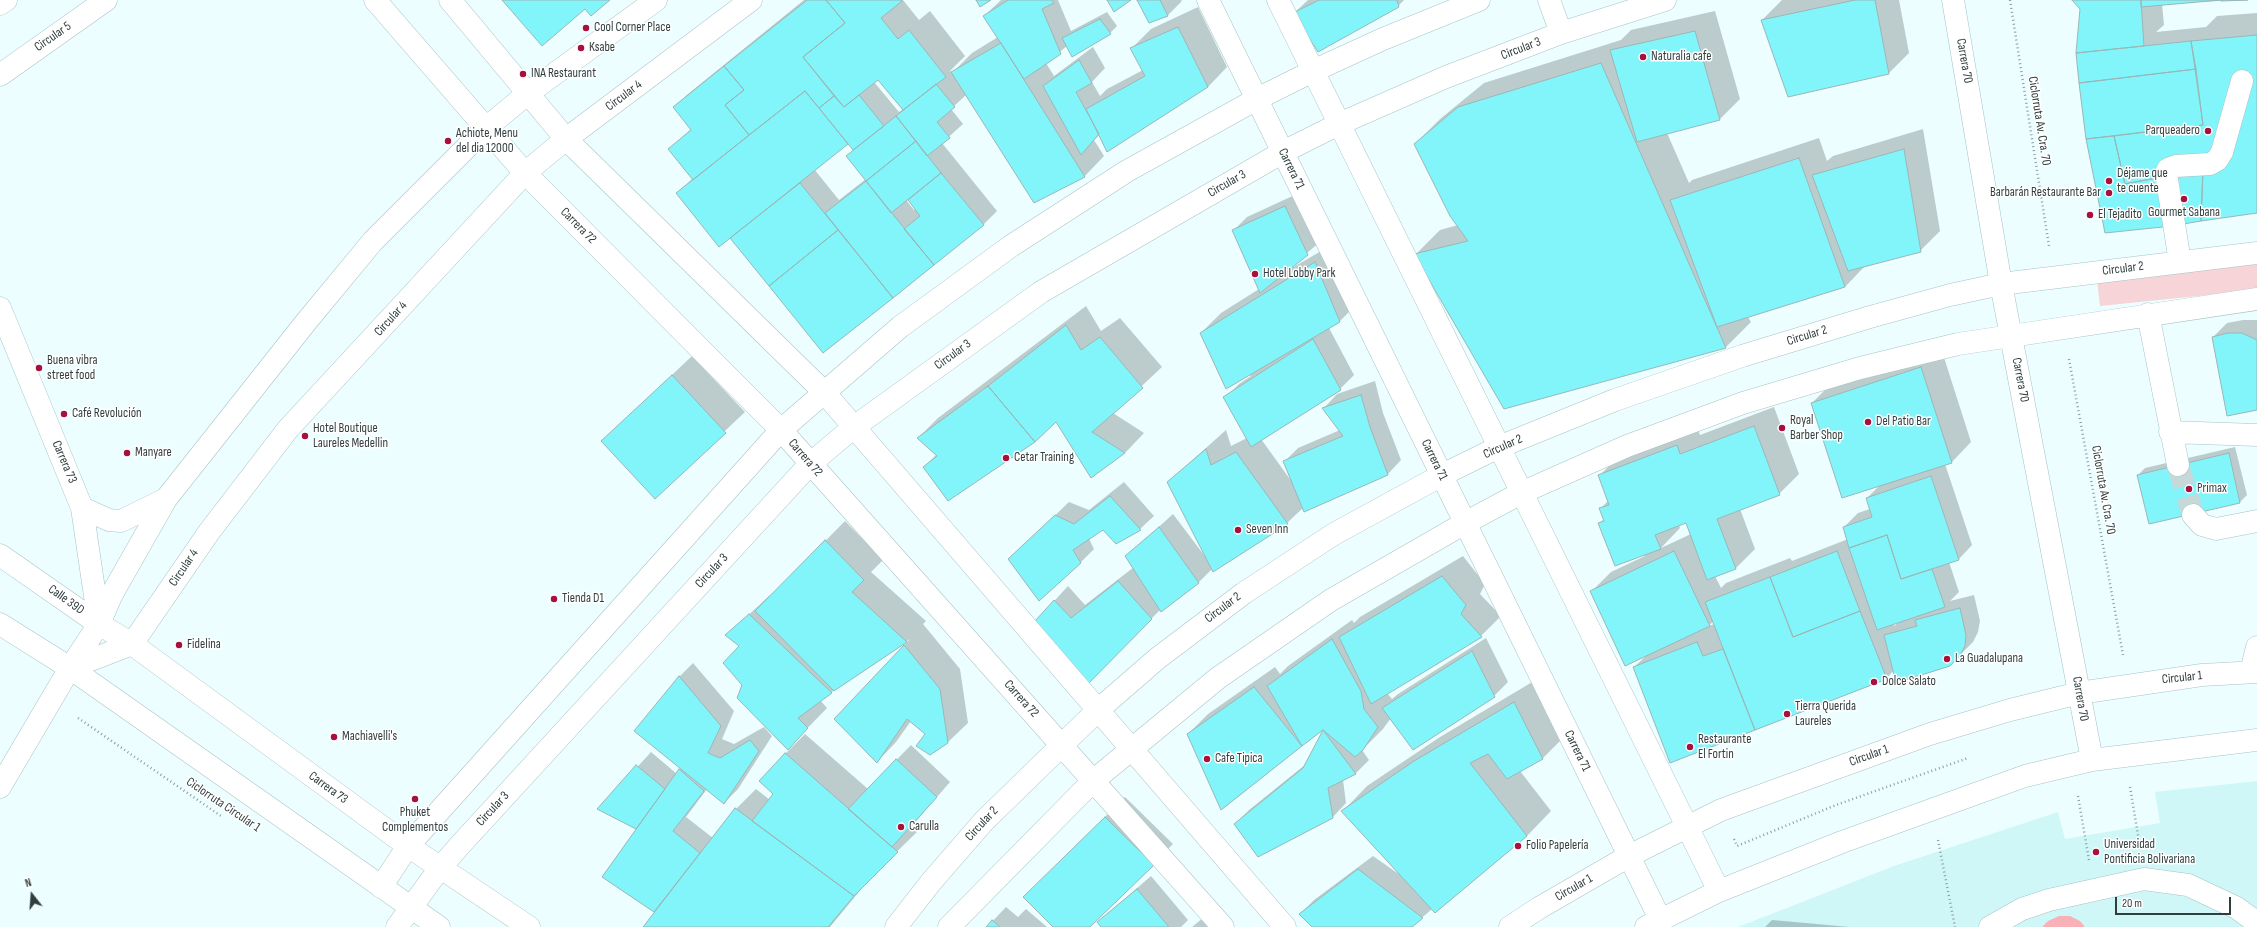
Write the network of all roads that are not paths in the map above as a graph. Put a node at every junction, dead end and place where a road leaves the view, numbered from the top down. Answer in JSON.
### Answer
{"nodes":[{"id":1,"x":6,"y":0,"type":"edge"},
{"id":2,"x":106,"y":0,"type":"edge"},
{"id":3,"x":374,"y":0,"type":"edge"},
{"id":4,"x":450,"y":0,"type":"edge"},
{"id":5,"x":656,"y":0,"type":"edge"},
{"id":6,"x":751,"y":0,"type":"edge"},
{"id":7,"x":1208,"y":0,"type":"edge"},
{"id":8,"x":1278,"y":0,"type":"edge"},
{"id":9,"x":1479,"y":0,"type":"edge"},
{"id":10,"x":1549,"y":0,"type":"edge"},
{"id":11,"x":1665,"y":0,"type":"edge"},
{"id":12,"x":1954,"y":0,"type":"edge"},
{"id":13,"x":0,"y":4,"type":"edge"},
{"id":14,"x":1561,"y":33,"type":"junction"},
{"id":15,"x":1313,"y":71,"type":"junction"},
{"id":16,"x":0,"y":75,"type":"edge"},
{"id":17,"x":2242,"y":81,"type":"dead end"},
{"id":18,"x":527,"y":94,"type":"junction"},
{"id":19,"x":1257,"y":99,"type":"junction"},
{"id":20,"x":1339,"y":124,"type":"junction"},
{"id":21,"x":486,"y":128,"type":"junction"},
{"id":22,"x":566,"y":139,"type":"junction"},
{"id":23,"x":1283,"y":152,"type":"junction"},
{"id":24,"x":525,"y":173,"type":"junction"},
{"id":25,"x":2257,"y":253,"type":"edge"},
{"id":26,"x":2180,"y":262,"type":"junction"},
{"id":27,"x":2001,"y":284,"type":"junction"},
{"id":28,"x":2257,"y":299,"type":"edge"},
{"id":29,"x":0,"y":308,"type":"edge"},
{"id":30,"x":2148,"y":314,"type":"junction"},
{"id":31,"x":2011,"y":336,"type":"junction"},
{"id":32,"x":823,"y":392,"type":"junction"},
{"id":33,"x":854,"y":427,"type":"junction"},
{"id":34,"x":781,"y":430,"type":"junction"},
{"id":35,"x":2170,"y":432,"type":"junction"},
{"id":36,"x":2257,"y":435,"type":"edge"},
{"id":37,"x":1499,"y":448,"type":"junction"},
{"id":38,"x":810,"y":464,"type":"junction"},
{"id":39,"x":2178,"y":465,"type":"tunnel mouth"},
{"id":40,"x":1442,"y":475,"type":"junction"},
{"id":41,"x":1522,"y":493,"type":"junction"},
{"id":42,"x":166,"y":500,"type":"junction"},
{"id":43,"x":82,"y":508,"type":"junction"},
{"id":44,"x":2193,"y":515,"type":"tunnel mouth"},
{"id":45,"x":2257,"y":521,"type":"edge"},
{"id":46,"x":1465,"y":523,"type":"junction"},
{"id":47,"x":0,"y":555,"type":"edge"},
{"id":48,"x":0,"y":624,"type":"edge"},
{"id":49,"x":99,"y":624,"type":"junction"},
{"id":50,"x":132,"y":644,"type":"junction"},
{"id":51,"x":2257,"y":647,"type":"edge"},
{"id":52,"x":70,"y":668,"type":"junction"},
{"id":53,"x":2254,"y":672,"type":"edge"},
{"id":54,"x":2079,"y":693,"type":"junction"},
{"id":55,"x":1098,"y":710,"type":"junction"},
{"id":56,"x":2257,"y":740,"type":"edge"},
{"id":57,"x":1061,"y":744,"type":"junction"},
{"id":58,"x":1131,"y":748,"type":"junction"},
{"id":59,"x":2092,"y":760,"type":"junction"},
{"id":60,"x":1093,"y":781,"type":"junction"},
{"id":61,"x":0,"y":787,"type":"edge"},
{"id":62,"x":1687,"y":827,"type":"junction"},
{"id":63,"x":408,"y":846,"type":"junction"},
{"id":64,"x":1629,"y":856,"type":"junction"},
{"id":65,"x":440,"y":868,"type":"junction"},
{"id":66,"x":381,"y":888,"type":"junction"},
{"id":67,"x":1719,"y":891,"type":"junction"},
{"id":68,"x":411,"y":908,"type":"junction"},
{"id":69,"x":1653,"y":923,"type":"edge"},
{"id":70,"x":2257,"y":923,"type":"edge"},
{"id":71,"x":397,"y":927,"type":"edge"},
{"id":72,"x":439,"y":927,"type":"edge"},
{"id":73,"x":529,"y":927,"type":"edge"},
{"id":74,"x":896,"y":927,"type":"edge"},
{"id":75,"x":949,"y":927,"type":"edge"},
{"id":76,"x":1223,"y":927,"type":"edge"},
{"id":77,"x":1285,"y":927,"type":"edge"},
{"id":78,"x":1510,"y":927,"type":"edge"},
{"id":79,"x":1990,"y":927,"type":"edge"}],
"edges":[{"from":1,"to":13,"type":"street"},
{"from":2,"to":16,"type":"street","name":"Circular 5"},
{"from":3,"to":21,"type":"street","name":"Carrera 72"},
{"from":4,"to":18,"type":"street"},
{"from":5,"to":18,"type":"street"},
{"from":6,"to":22,"type":"street","name":"Circular 4"},
{"from":7,"to":19,"type":"street","name":"Carrera 71"},
{"from":8,"to":15,"type":"street"},
{"from":9,"to":15,"type":"street"},
{"from":10,"to":14,"type":"street"},
{"from":11,"to":14,"type":"street","name":"Circular 3"},
{"from":12,"to":27,"type":"street","name":"Carrera 70"},
{"from":14,"to":20,"type":"street","name":"Circular 3"},
{"from":15,"to":19,"type":"street"},
{"from":15,"to":20,"type":"street"},
{"from":17,"to":26,"type":"street"},
{"from":18,"to":21,"type":"street"},
{"from":18,"to":22,"type":"street"},
{"from":19,"to":23,"type":"street","name":"Carrera 71"},
{"from":19,"to":32,"type":"street"},
{"from":20,"to":23,"type":"street","name":"Circular 3"},
{"from":20,"to":37,"type":"street"},
{"from":21,"to":24,"type":"street","name":"Carrera 72"},
{"from":21,"to":42,"type":"street"},
{"from":22,"to":24,"type":"street","name":"Circular 4"},
{"from":22,"to":32,"type":"street"},
{"from":23,"to":33,"type":"street","name":"Circular 3"},
{"from":23,"to":40,"type":"street","name":"Carrera 71"},
{"from":24,"to":34,"type":"street","name":"Carrera 72"},
{"from":24,"to":50,"type":"street","name":"Circular 4"},
{"from":25,"to":26,"type":"street","name":"Circular 2"},
{"from":26,"to":27,"type":"street","name":"Circular 2"},
{"from":27,"to":31,"type":"street","name":"Carrera 70"},
{"from":27,"to":37,"type":"street","name":"Circular 2"},
{"from":28,"to":30,"type":"street"},
{"from":29,"to":43,"type":"street","name":"Carrera 73"},
{"from":30,"to":31,"type":"street"},
{"from":30,"to":35,"type":"street"},
{"from":31,"to":41,"type":"street"},
{"from":31,"to":54,"type":"street","name":"Carrera 70"},
{"from":32,"to":33,"type":"street"},
{"from":32,"to":34,"type":"street"},
{"from":33,"to":38,"type":"street","name":"Circular 3"},
{"from":33,"to":55,"type":"street"},
{"from":34,"to":38,"type":"street","name":"Carrera 72"},
{"from":34,"to":63,"type":"street"},
{"from":35,"to":36,"type":"street"},
{"from":35,"to":39,"type":"street"},
{"from":37,"to":40,"type":"street","name":"Circular 2"},
{"from":37,"to":41,"type":"street"},
{"from":38,"to":57,"type":"street","name":"Carrera 72"},
{"from":38,"to":65,"type":"street","name":"Circular 3"},
{"from":40,"to":46,"type":"street","name":"Carrera 71"},
{"from":40,"to":55,"type":"street","name":"Circular 2"},
{"from":41,"to":46,"type":"street"},
{"from":41,"to":62,"type":"street"},
{"from":42,"to":43,"type":"street"},
{"from":42,"to":49,"type":"street"},
{"from":43,"to":49,"type":"street","name":"Carrera 73"},
{"from":44,"to":45,"type":"street"},
{"from":46,"to":58,"type":"street"},
{"from":46,"to":64,"type":"street","name":"Carrera 71"},
{"from":47,"to":49,"type":"street","name":"Calle 39D"},
{"from":48,"to":52,"type":"street"},
{"from":49,"to":50,"type":"street","name":"Calle 39D"},
{"from":49,"to":52,"type":"street"},
{"from":50,"to":52,"type":"street"},
{"from":50,"to":63,"type":"street","name":"Carrera 73"},
{"from":51,"to":53,"type":"street"},
{"from":52,"to":61,"type":"street"},
{"from":52,"to":66,"type":"street"},
{"from":53,"to":54,"type":"street","name":"Circular 1"},
{"from":54,"to":59,"type":"street","name":"Carrera 70"},
{"from":54,"to":62,"type":"street","name":"Circular 1"},
{"from":55,"to":57,"type":"street","name":"Circular 2"},
{"from":55,"to":58,"type":"street"},
{"from":56,"to":59,"type":"street"},
{"from":57,"to":60,"type":"street","name":"Carrera 72"},
{"from":57,"to":74,"type":"street","name":"Circular 2"},
{"from":58,"to":60,"type":"street"},
{"from":58,"to":77,"type":"street"},
{"from":59,"to":67,"type":"street"},
{"from":60,"to":75,"type":"street"},
{"from":60,"to":76,"type":"street","name":"Carrera 72"},
{"from":62,"to":64,"type":"street","name":"Circular 1"},
{"from":62,"to":67,"type":"street"},
{"from":63,"to":65,"type":"street","name":"Carrera 73"},
{"from":63,"to":66,"type":"street"},
{"from":64,"to":69,"type":"street","name":"Carrera 71"},
{"from":64,"to":78,"type":"street","name":"Circular 1"},
{"from":65,"to":68,"type":"street","name":"Circular 3"},
{"from":65,"to":73,"type":"street","name":"Carrera 73"},
{"from":66,"to":68,"type":"street"},
{"from":67,"to":69,"type":"street"},
{"from":68,"to":71,"type":"street","name":"Circular 3"},
{"from":68,"to":72,"type":"street"},
{"from":70,"to":79,"type":"street"}]}
